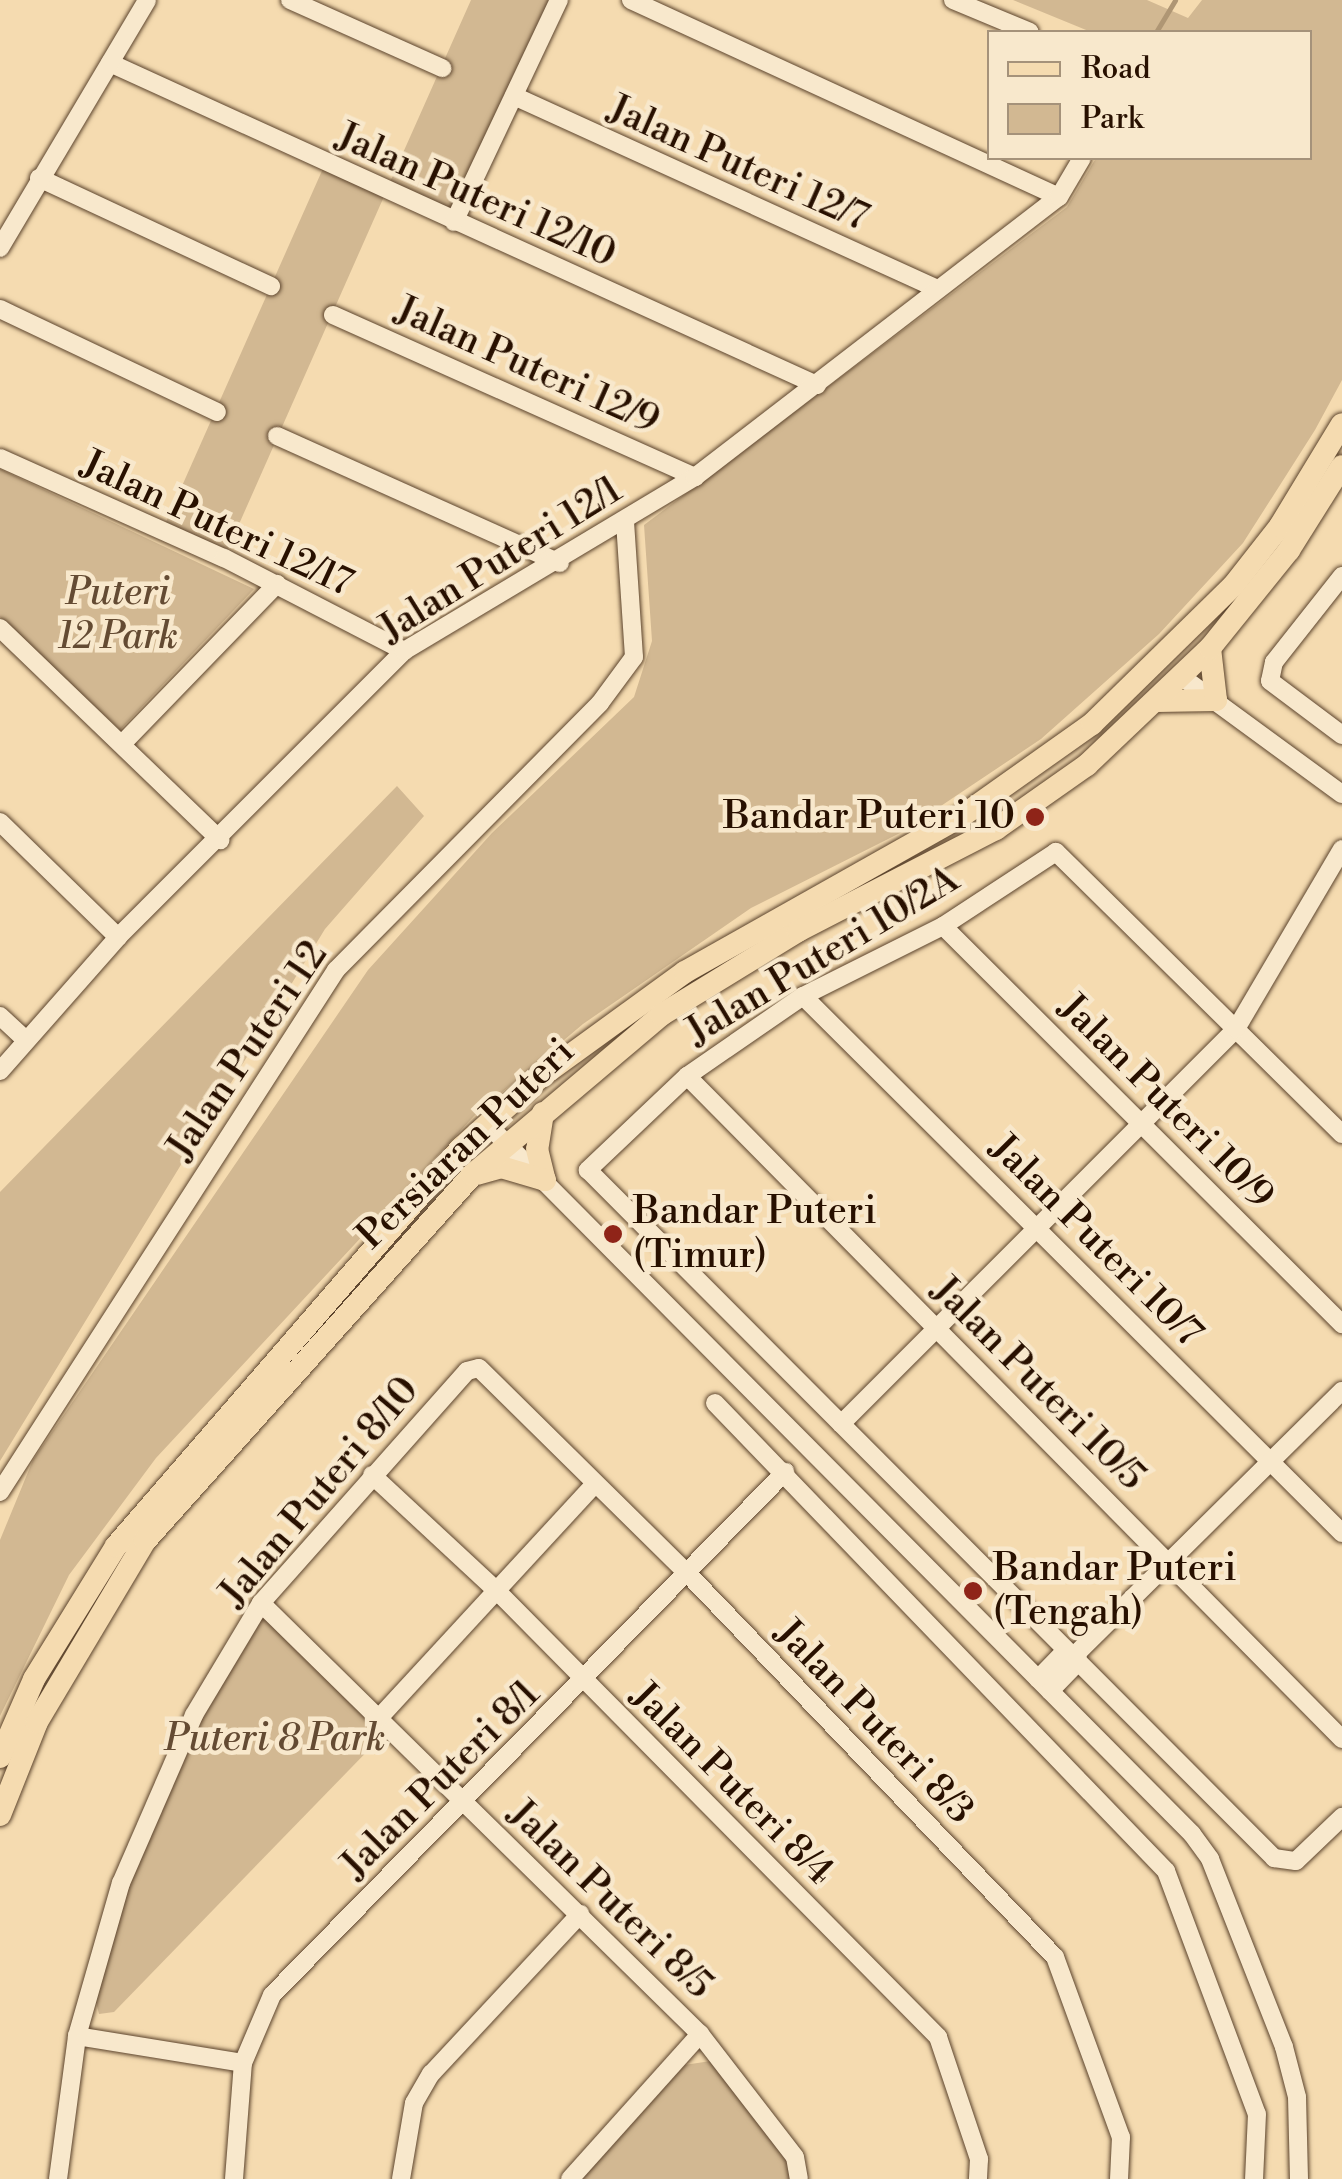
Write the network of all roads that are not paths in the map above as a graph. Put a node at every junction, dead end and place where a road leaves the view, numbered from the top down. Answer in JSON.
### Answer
{"nodes":[{"id":1,"x":146,"y":0,"type":"edge"},
{"id":2,"x":290,"y":0,"type":"edge"},
{"id":3,"x":558,"y":0,"type":"edge"},
{"id":4,"x":632,"y":0,"type":"edge"},
{"id":5,"x":953,"y":0,"type":"edge"},
{"id":6,"x":1025,"y":30,"type":"edge"},
{"id":7,"x":110,"y":63,"type":"junction"},
{"id":8,"x":442,"y":68,"type":"dead end"},
{"id":9,"x":514,"y":96,"type":"junction"},
{"id":10,"x":1081,"y":160,"type":"edge"},
{"id":11,"x":39,"y":178,"type":"junction"},
{"id":12,"x":1059,"y":197,"type":"junction"},
{"id":13,"x":454,"y":222,"type":"junction"},
{"id":14,"x":0,"y":248,"type":"edge"},
{"id":15,"x":271,"y":286,"type":"dead end"},
{"id":16,"x":936,"y":288,"type":"junction"},
{"id":17,"x":0,"y":310,"type":"edge"},
{"id":18,"x":333,"y":314,"type":"dead end"},
{"id":19,"x":817,"y":385,"type":"junction"},
{"id":20,"x":217,"y":412,"type":"dead end"},
{"id":21,"x":1342,"y":424,"type":"edge"},
{"id":22,"x":277,"y":436,"type":"dead end"},
{"id":23,"x":0,"y":458,"type":"edge"},
{"id":24,"x":1342,"y":466,"type":"edge"},
{"id":25,"x":695,"y":477,"type":"junction"},
{"id":26,"x":624,"y":522,"type":"junction"},
{"id":27,"x":560,"y":563,"type":"junction"},
{"id":28,"x":1342,"y":576,"type":"edge"},
{"id":29,"x":277,"y":584,"type":"junction"},
{"id":30,"x":0,"y":628,"type":"edge"},
{"id":31,"x":1187,"y":638,"type":"junction"},
{"id":32,"x":1210,"y":648,"type":"junction"},
{"id":33,"x":404,"y":651,"type":"junction"},
{"id":34,"x":1182,"y":677,"type":"junction"},
{"id":35,"x":1124,"y":697,"type":"junction"},
{"id":36,"x":1216,"y":700,"type":"junction"},
{"id":37,"x":1156,"y":701,"type":"junction"},
{"id":38,"x":1342,"y":735,"type":"edge"},
{"id":39,"x":122,"y":744,"type":"junction"},
{"id":40,"x":1342,"y":794,"type":"edge"},
{"id":41,"x":0,"y":822,"type":"edge"},
{"id":42,"x":220,"y":840,"type":"junction"},
{"id":43,"x":1342,"y":848,"type":"edge"},
{"id":44,"x":943,"y":926,"type":"junction"},
{"id":45,"x":118,"y":938,"type":"junction"},
{"id":46,"x":803,"y":996,"type":"junction"},
{"id":47,"x":0,"y":1016,"type":"edge"},
{"id":48,"x":1236,"y":1029,"type":"junction"},
{"id":49,"x":25,"y":1039,"type":"junction"},
{"id":50,"x":0,"y":1071,"type":"edge"},
{"id":51,"x":687,"y":1076,"type":"junction"},
{"id":52,"x":543,"y":1112,"type":"junction"},
{"id":53,"x":1142,"y":1123,"type":"junction"},
{"id":54,"x":488,"y":1125,"type":"junction"},
{"id":55,"x":1342,"y":1134,"type":"edge"},
{"id":56,"x":507,"y":1142,"type":"junction"},
{"id":57,"x":472,"y":1175,"type":"junction"},
{"id":58,"x":545,"y":1180,"type":"junction"},
{"id":59,"x":1037,"y":1228,"type":"junction"},
{"id":60,"x":1342,"y":1324,"type":"edge"},
{"id":61,"x":936,"y":1328,"type":"junction"},
{"id":62,"x":479,"y":1368,"type":"joint"},
{"id":63,"x":1342,"y":1391,"type":"edge"},
{"id":64,"x":715,"y":1404,"type":"dead end"},
{"id":65,"x":841,"y":1424,"type":"junction"},
{"id":66,"x":1271,"y":1462,"type":"junction"},
{"id":67,"x":785,"y":1472,"type":"junction"},
{"id":68,"x":372,"y":1474,"type":"junction"},
{"id":69,"x":594,"y":1485,"type":"junction"},
{"id":70,"x":0,"y":1492,"type":"edge"},
{"id":71,"x":1342,"y":1533,"type":"edge"},
{"id":72,"x":1168,"y":1563,"type":"junction"},
{"id":73,"x":689,"y":1576,"type":"junction"},
{"id":74,"x":498,"y":1592,"type":"junction"},
{"id":75,"x":261,"y":1604,"type":"junction"},
{"id":76,"x":1074,"y":1655,"type":"junction"},
{"id":77,"x":586,"y":1682,"type":"junction"},
{"id":78,"x":1044,"y":1685,"type":"junction"},
{"id":79,"x":378,"y":1719,"type":"junction"},
{"id":80,"x":1342,"y":1738,"type":"edge"},
{"id":81,"x":0,"y":1757,"type":"edge"},
{"id":82,"x":463,"y":1802,"type":"junction"},
{"id":83,"x":0,"y":1815,"type":"edge"},
{"id":84,"x":1342,"y":1817,"type":"edge"},
{"id":85,"x":580,"y":1914,"type":"junction"},
{"id":86,"x":700,"y":2034,"type":"junction"},
{"id":87,"x":76,"y":2036,"type":"junction"},
{"id":88,"x":243,"y":2063,"type":"junction"},
{"id":89,"x":58,"y":2179,"type":"edge"},
{"id":90,"x":234,"y":2179,"type":"edge"},
{"id":91,"x":400,"y":2179,"type":"edge"},
{"id":92,"x":570,"y":2179,"type":"edge"},
{"id":93,"x":800,"y":2179,"type":"edge"},
{"id":94,"x":978,"y":2179,"type":"edge"},
{"id":95,"x":1119,"y":2179,"type":"edge"},
{"id":96,"x":1254,"y":2179,"type":"edge"},
{"id":97,"x":1298,"y":2179,"type":"edge"}],
"edges":[{"from":1,"to":7,"type":"street"},
{"from":2,"to":8,"type":"street"},
{"from":3,"to":9,"type":"street"},
{"from":4,"to":12,"type":"street"},
{"from":5,"to":6,"type":"street"},
{"from":7,"to":11,"type":"street"},
{"from":7,"to":13,"type":"street","name":"Jalan Puteri 12/10"},
{"from":9,"to":13,"type":"street"},
{"from":9,"to":16,"type":"street","name":"Jalan Puteri 12/7"},
{"from":10,"to":12,"type":"street","name":"Jalan Puteri 12/1"},
{"from":11,"to":14,"type":"street"},
{"from":11,"to":15,"type":"street"},
{"from":12,"to":16,"type":"street","name":"Jalan Puteri 12/1"},
{"from":13,"to":19,"type":"street","name":"Jalan Puteri 12/10"},
{"from":16,"to":19,"type":"street","name":"Jalan Puteri 12/1"},
{"from":17,"to":20,"type":"street"},
{"from":18,"to":25,"type":"street","name":"Jalan Puteri 12/9"},
{"from":19,"to":25,"type":"street","name":"Jalan Puteri 12/1"},
{"from":21,"to":31,"type":"main road","name":"Persiaran Puteri"},
{"from":22,"to":27,"type":"street"},
{"from":23,"to":29,"type":"street","name":"Jalan Puteri 12/17"},
{"from":24,"to":32,"type":"main road","name":"Persiaran Puteri"},
{"from":25,"to":26,"type":"street","name":"Jalan Puteri 12/1"},
{"from":26,"to":27,"type":"street","name":"Jalan Puteri 12/1"},
{"from":26,"to":70,"type":"street","name":"Jalan Puteri 12"},
{"from":27,"to":33,"type":"street","name":"Jalan Puteri 12/1"},
{"from":28,"to":38,"type":"street"},
{"from":29,"to":33,"type":"street","name":"Jalan Puteri 12/17"},
{"from":29,"to":39,"type":"street"},
{"from":30,"to":39,"type":"street"},
{"from":31,"to":34,"type":"main road"},
{"from":31,"to":35,"type":"main road","name":"Persiaran Puteri"},
{"from":32,"to":34,"type":"main road","name":"Persiaran Puteri"},
{"from":32,"to":36,"type":"main road"},
{"from":33,"to":42,"type":"street","name":"Jalan Puteri 12/1"},
{"from":34,"to":35,"type":"main road"},
{"from":34,"to":36,"type":"street"},
{"from":34,"to":37,"type":"main road","name":"Persiaran Puteri"},
{"from":35,"to":54,"type":"main road","name":"Persiaran Puteri"},
{"from":36,"to":37,"type":"main road"},
{"from":36,"to":40,"type":"street"},
{"from":37,"to":52,"type":"main road","name":"Persiaran Puteri"},
{"from":39,"to":42,"type":"street"},
{"from":41,"to":45,"type":"street"},
{"from":42,"to":45,"type":"street","name":"Jalan Puteri 12/1"},
{"from":43,"to":48,"type":"street"},
{"from":44,"to":46,"type":"street","name":"Jalan Puteri 10/2A"},
{"from":44,"to":48,"type":"street","name":"Jalan Puteri 10/2A"},
{"from":44,"to":53,"type":"street","name":"Jalan Puteri 10/9"},
{"from":45,"to":49,"type":"street","name":"Jalan Puteri 12/1"},
{"from":46,"to":51,"type":"street","name":"Jalan Puteri 10/2A"},
{"from":46,"to":59,"type":"street","name":"Jalan Puteri 10/7"},
{"from":47,"to":49,"type":"street"},
{"from":48,"to":53,"type":"street"},
{"from":48,"to":55,"type":"street"},
{"from":49,"to":50,"type":"street","name":"Jalan Puteri 12/1"},
{"from":51,"to":61,"type":"street","name":"Jalan Puteri 10/5"},
{"from":51,"to":65,"type":"street","name":"Jalan Puteri 10/2A"},
{"from":52,"to":56,"type":"main road","name":"Persiaran Puteri"},
{"from":52,"to":58,"type":"main road"},
{"from":53,"to":59,"type":"street"},
{"from":53,"to":60,"type":"street","name":"Jalan Puteri 10/9"},
{"from":54,"to":56,"type":"street"},
{"from":54,"to":81,"type":"main road","name":"Persiaran Puteri"},
{"from":56,"to":57,"type":"main road","name":"Persiaran Puteri"},
{"from":56,"to":58,"type":"street"},
{"from":57,"to":58,"type":"main road"},
{"from":57,"to":83,"type":"main road","name":"Persiaran Puteri"},
{"from":58,"to":78,"type":"street"},
{"from":59,"to":61,"type":"street"},
{"from":59,"to":66,"type":"street","name":"Jalan Puteri 10/7"},
{"from":61,"to":65,"type":"street"},
{"from":61,"to":72,"type":"street","name":"Jalan Puteri 10/5"},
{"from":62,"to":68,"type":"street","name":"Jalan Puteri 8/10"},
{"from":62,"to":69,"type":"street","name":"Jalan Puteri 8/3"},
{"from":63,"to":66,"type":"street"},
{"from":64,"to":67,"type":"street"},
{"from":65,"to":76,"type":"street"},
{"from":66,"to":71,"type":"street","name":"Jalan Puteri 10/7"},
{"from":66,"to":72,"type":"street"},
{"from":67,"to":73,"type":"street","name":"Jalan Puteri 8/1"},
{"from":67,"to":96,"type":"street"},
{"from":68,"to":74,"type":"street","name":"Jalan Puteri 8/4"},
{"from":68,"to":75,"type":"street","name":"Jalan Puteri 8/10"},
{"from":69,"to":73,"type":"street","name":"Jalan Puteri 8/3"},
{"from":69,"to":74,"type":"street"},
{"from":72,"to":76,"type":"street"},
{"from":72,"to":80,"type":"street","name":"Jalan Puteri 10/5"},
{"from":73,"to":77,"type":"street","name":"Jalan Puteri 8/1"},
{"from":73,"to":95,"type":"street","name":"Jalan Puteri 8/3"},
{"from":74,"to":77,"type":"street","name":"Jalan Puteri 8/4"},
{"from":74,"to":79,"type":"street"},
{"from":75,"to":79,"type":"street","name":"Jalan Puteri 8/5"},
{"from":75,"to":87,"type":"street","name":"Jalan Puteri 8/10"},
{"from":76,"to":78,"type":"street"},
{"from":76,"to":84,"type":"street"},
{"from":77,"to":82,"type":"street","name":"Jalan Puteri 8/1"},
{"from":77,"to":94,"type":"street","name":"Jalan Puteri 8/4"},
{"from":78,"to":97,"type":"street"},
{"from":79,"to":82,"type":"street","name":"Jalan Puteri 8/5"},
{"from":82,"to":85,"type":"street","name":"Jalan Puteri 8/5"},
{"from":82,"to":88,"type":"street","name":"Jalan Puteri 8/1"},
{"from":85,"to":86,"type":"street","name":"Jalan Puteri 8/5"},
{"from":85,"to":91,"type":"street"},
{"from":86,"to":92,"type":"street"},
{"from":86,"to":93,"type":"street","name":"Jalan Puteri 8/5"},
{"from":87,"to":88,"type":"street"},
{"from":87,"to":89,"type":"street","name":"Jalan Puteri 8/10"},
{"from":88,"to":90,"type":"street","name":"Jalan Puteri 8/1"}]}
